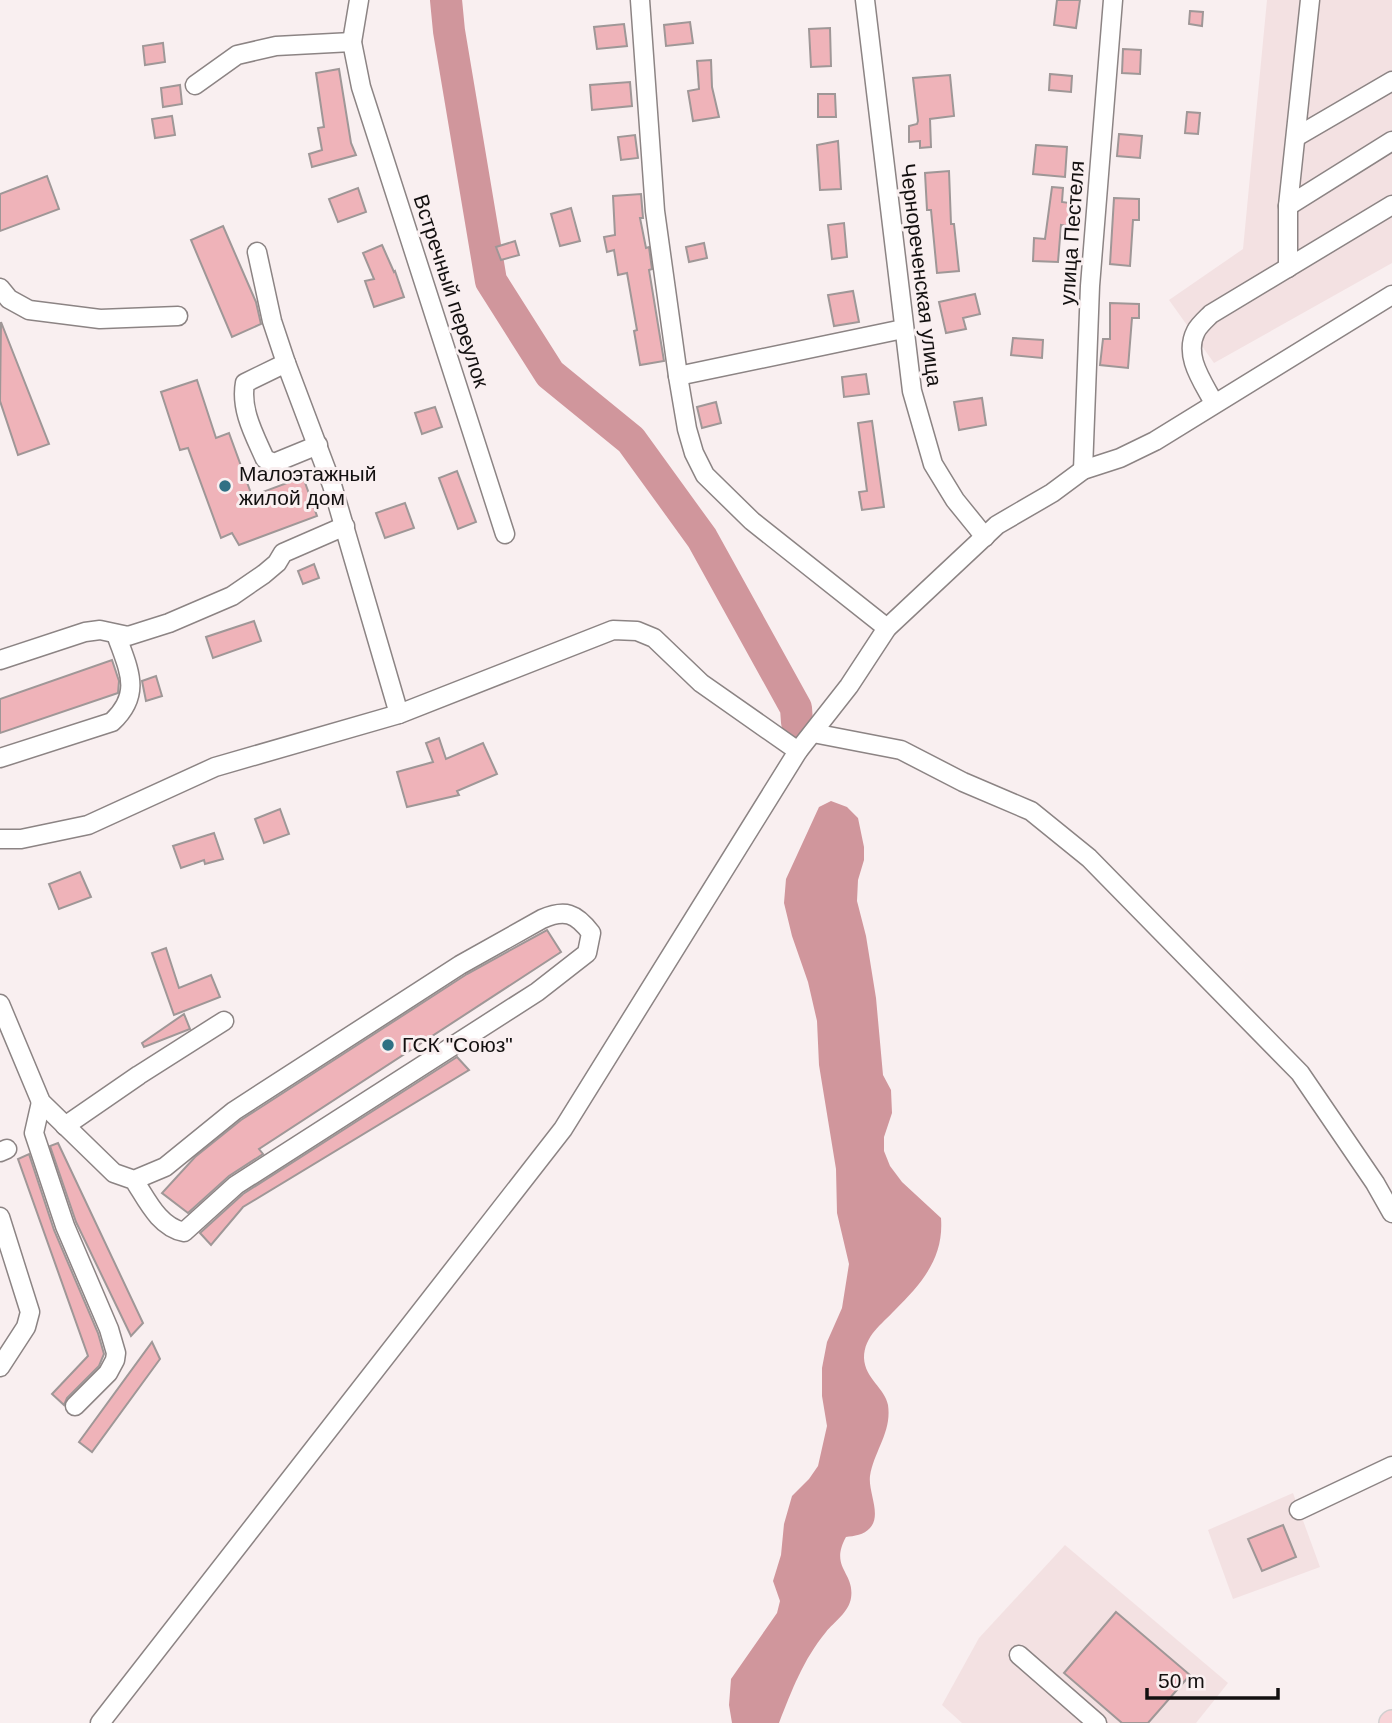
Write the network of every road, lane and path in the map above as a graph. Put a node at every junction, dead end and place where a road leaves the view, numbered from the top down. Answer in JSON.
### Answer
{"nodes":[{"id":1,"x":359,"y":0,"type":"edge"},
{"id":2,"x":640,"y":0,"type":"edge"},
{"id":3,"x":865,"y":0,"type":"edge"},
{"id":4,"x":1113,"y":0,"type":"edge"},
{"id":5,"x":1310,"y":0,"type":"edge"},
{"id":6,"x":352,"y":42,"type":"junction"},
{"id":7,"x":1392,"y":80,"type":"edge"},
{"id":8,"x":194,"y":85,"type":"dead end"},
{"id":9,"x":1296,"y":137,"type":"junction"},
{"id":10,"x":1392,"y":141,"type":"edge"},
{"id":11,"x":1392,"y":205,"type":"edge"},
{"id":12,"x":1288,"y":206,"type":"junction"},
{"id":13,"x":257,"y":252,"type":"dead end"},
{"id":14,"x":1288,"y":268,"type":"junction"},
{"id":15,"x":0,"y":288,"type":"edge"},
{"id":16,"x":1392,"y":295,"type":"edge"},
{"id":17,"x":178,"y":316,"type":"dead end"},
{"id":18,"x":903,"y":329,"type":"junction"},
{"id":19,"x":286,"y":363,"type":"junction"},
{"id":20,"x":678,"y":376,"type":"junction"},
{"id":21,"x":1214,"y":403,"type":"junction"},
{"id":22,"x":318,"y":445,"type":"junction"},
{"id":23,"x":1083,"y":470,"type":"junction"},
{"id":24,"x":345,"y":526,"type":"junction"},
{"id":25,"x":505,"y":534,"type":"dead end"},
{"id":26,"x":985,"y":537,"type":"junction"},
{"id":27,"x":887,"y":628,"type":"junction"},
{"id":28,"x":116,"y":634,"type":"junction"},
{"id":29,"x":0,"y":660,"type":"edge"},
{"id":30,"x":399,"y":714,"type":"junction"},
{"id":31,"x":813,"y":733,"type":"junction"},
{"id":32,"x":798,"y":751,"type":"junction"},
{"id":33,"x":0,"y":758,"type":"edge"},
{"id":34,"x":0,"y":839,"type":"edge"},
{"id":35,"x":0,"y":1004,"type":"edge"},
{"id":36,"x":224,"y":1021,"type":"dead end"},
{"id":37,"x":41,"y":1102,"type":"junction"},
{"id":38,"x":65,"y":1126,"type":"junction"},
{"id":39,"x":134,"y":1180,"type":"junction"},
{"id":40,"x":1392,"y":1213,"type":"edge"},
{"id":41,"x":0,"y":1217,"type":"edge"},
{"id":42,"x":0,"y":1367,"type":"edge"},
{"id":43,"x":75,"y":1406,"type":"dead end"},
{"id":44,"x":1392,"y":1466,"type":"edge"},
{"id":45,"x":1299,"y":1510,"type":"dead end"},
{"id":46,"x":1019,"y":1655,"type":"dead end"},
{"id":47,"x":100,"y":1723,"type":"edge"},
{"id":48,"x":1097,"y":1723,"type":"edge"}],
"edges":[{"from":1,"to":6,"type":"street","name":"Встречный переулок"},
{"from":2,"to":20,"type":"street"},
{"from":3,"to":18,"type":"street","name":"Чернореченская улица"},
{"from":4,"to":23,"type":"street","name":"улица Пестеля"},
{"from":5,"to":9,"type":"street"},
{"from":6,"to":8,"type":"street"},
{"from":6,"to":25,"type":"street","name":"Встречный переулок"},
{"from":7,"to":9,"type":"street"},
{"from":9,"to":12,"type":"street"},
{"from":10,"to":12,"type":"street"},
{"from":11,"to":14,"type":"street"},
{"from":12,"to":14,"type":"street"},
{"from":13,"to":19,"type":"street"},
{"from":14,"to":21,"type":"street"},
{"from":15,"to":17,"type":"street"},
{"from":16,"to":21,"type":"street"},
{"from":18,"to":20,"type":"street"},
{"from":18,"to":26,"type":"street","name":"Чернореченская улица"},
{"from":19,"to":22,"type":"street"},
{"from":19,"to":22,"type":"street"},
{"from":20,"to":27,"type":"street"},
{"from":21,"to":23,"type":"street"},
{"from":22,"to":24,"type":"street"},
{"from":23,"to":26,"type":"street"},
{"from":24,"to":28,"type":"street"},
{"from":24,"to":30,"type":"street"},
{"from":26,"to":27,"type":"street"},
{"from":27,"to":31,"type":"street"},
{"from":28,"to":29,"type":"street"},
{"from":28,"to":33,"type":"street"},
{"from":30,"to":32,"type":"street"},
{"from":30,"to":34,"type":"street"},
{"from":31,"to":32,"type":"street"},
{"from":31,"to":40,"type":"street"},
{"from":32,"to":47,"type":"street"},
{"from":35,"to":37,"type":"street"},
{"from":36,"to":38,"type":"street"},
{"from":37,"to":38,"type":"street"},
{"from":37,"to":43,"type":"street"},
{"from":38,"to":39,"type":"street"},
{"from":39,"to":39,"type":"street"},
{"from":41,"to":42,"type":"street"},
{"from":44,"to":45,"type":"street"},
{"from":46,"to":48,"type":"street"}]}
